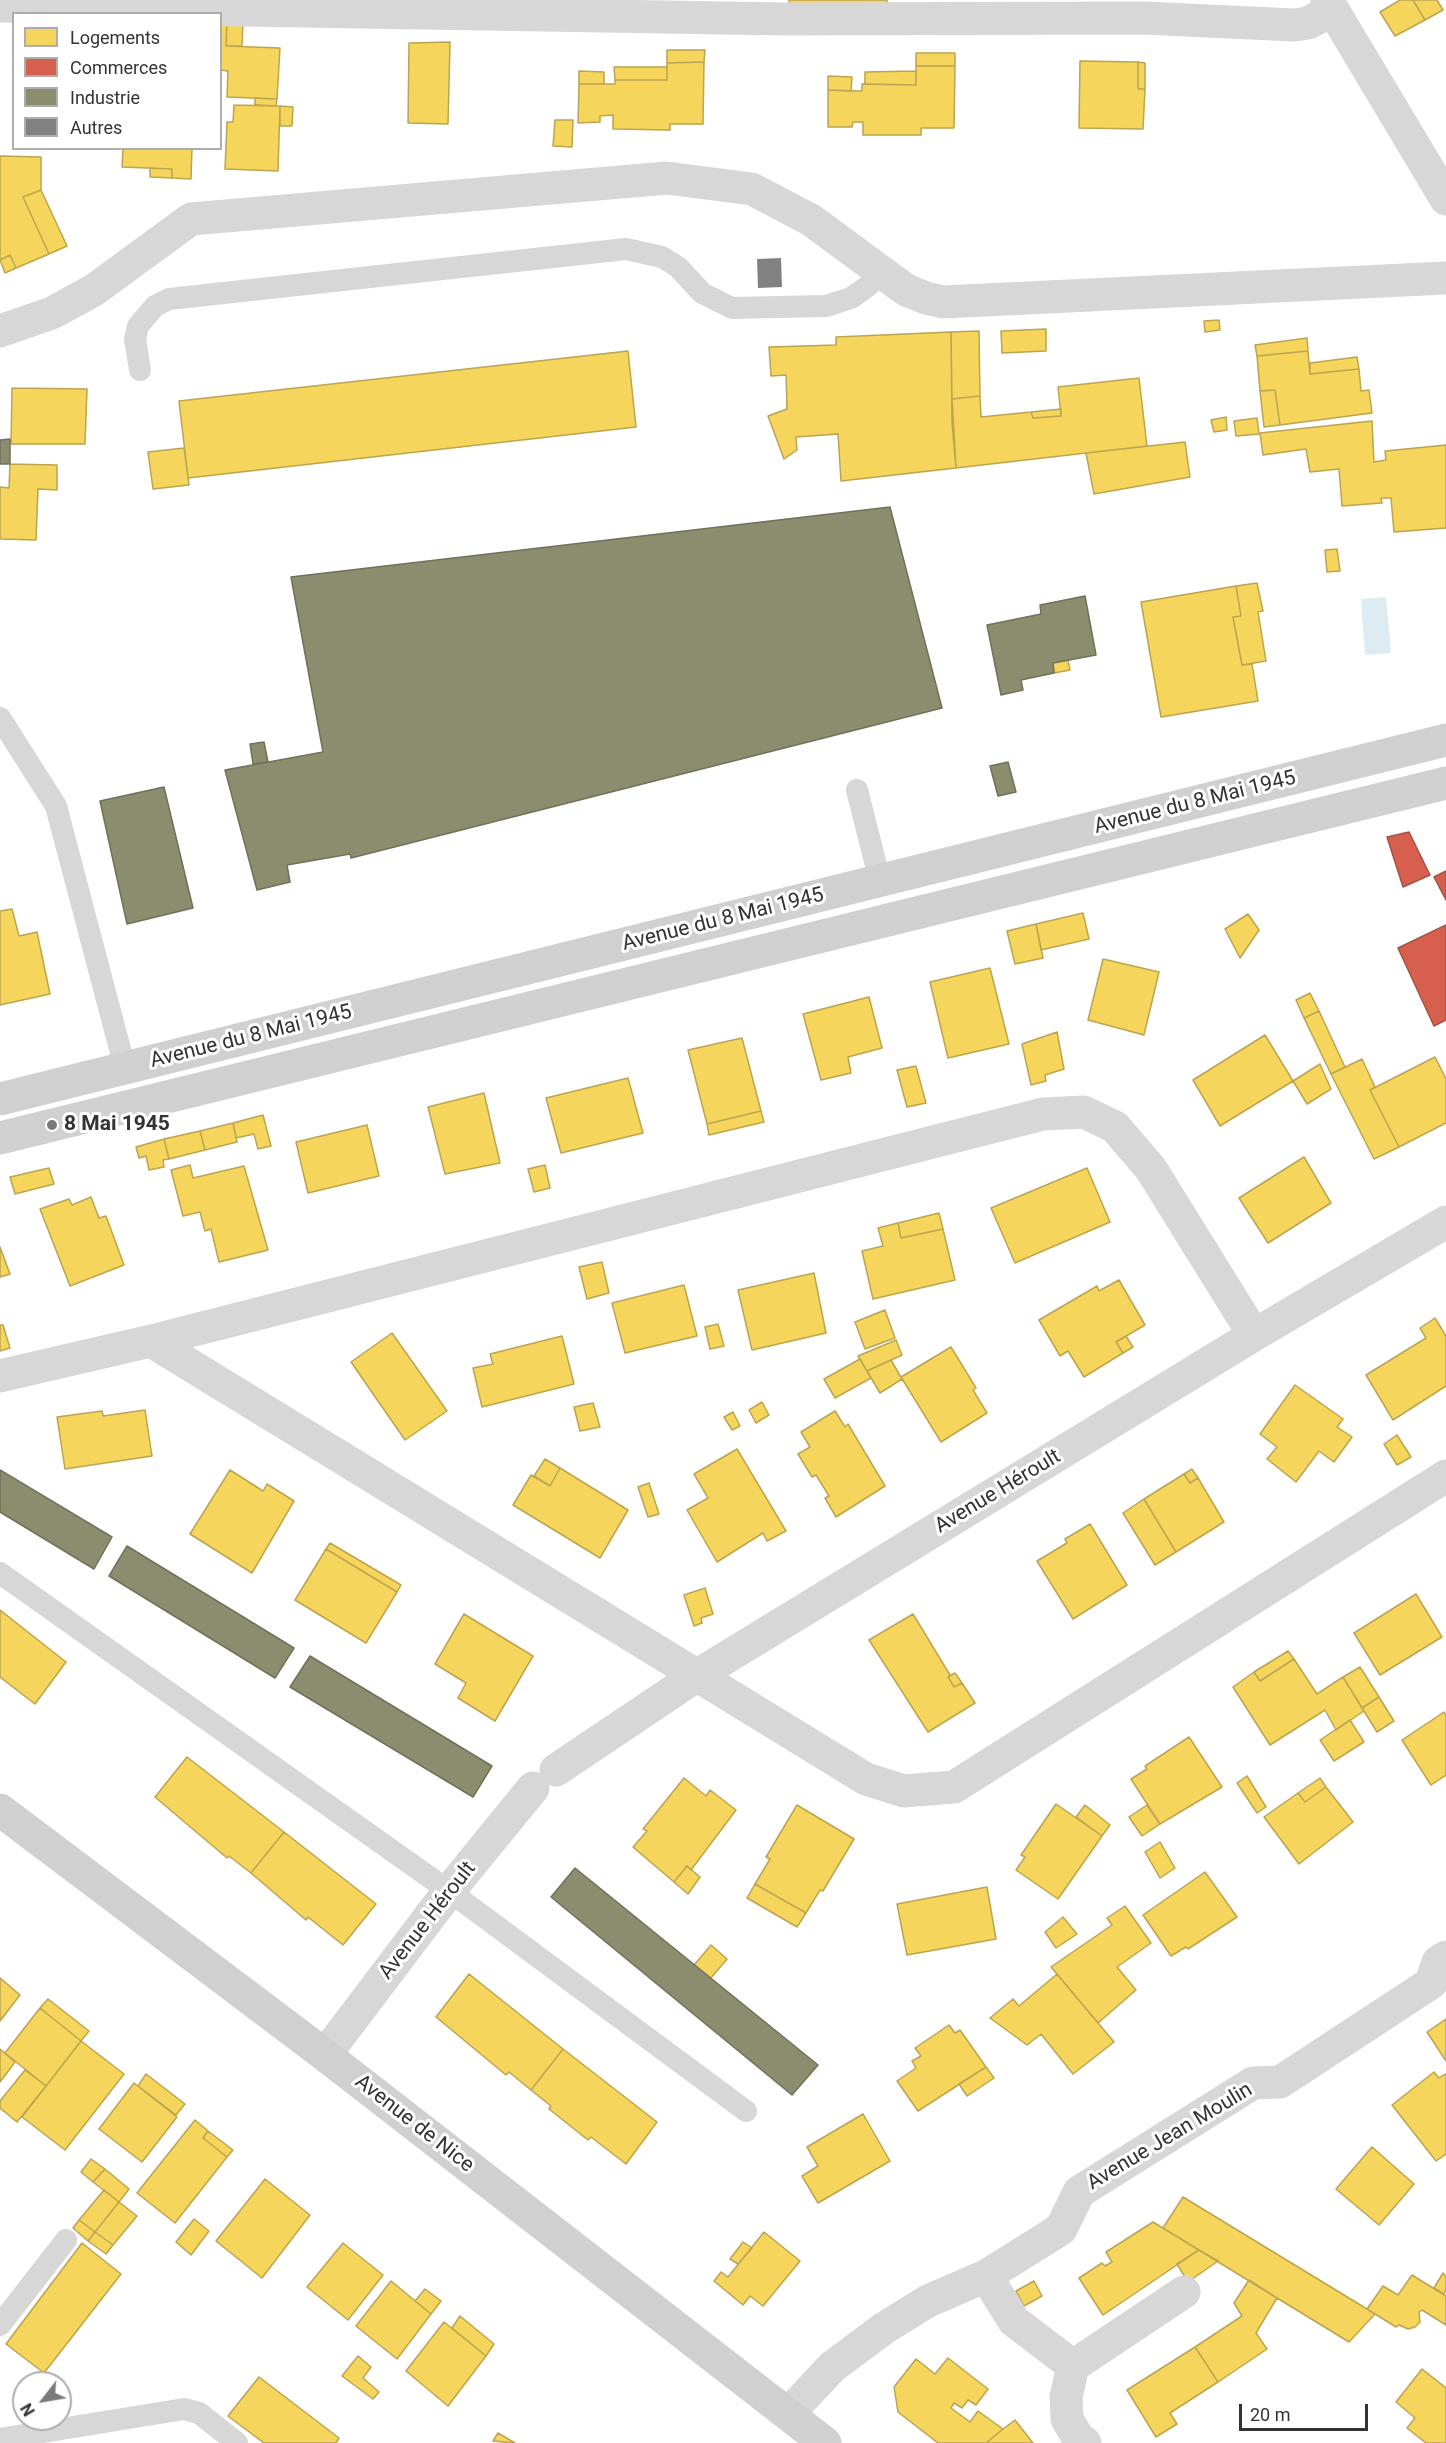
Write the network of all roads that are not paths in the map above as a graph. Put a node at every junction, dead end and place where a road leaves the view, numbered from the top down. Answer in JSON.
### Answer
{"nodes":[{"id":1,"x":1330,"y":5,"type":"edge"},
{"id":2,"x":0,"y":6,"type":"edge"},
{"id":3,"x":1446,"y":199,"type":"edge"},
{"id":4,"x":882,"y":270,"type":"junction"},
{"id":5,"x":1446,"y":278,"type":"edge"},
{"id":6,"x":0,"y":331,"type":"edge"},
{"id":7,"x":140,"y":370,"type":"dead end"},
{"id":8,"x":0,"y":718,"type":"edge"},
{"id":9,"x":1446,"y":740,"type":"edge"},
{"id":10,"x":1446,"y":783,"type":"edge"},
{"id":11,"x":857,"y":790,"type":"dead end"},
{"id":12,"x":1023,"y":845,"type":"junction"},
{"id":13,"x":880,"y":881,"type":"junction"},
{"id":14,"x":1035,"y":884,"type":"junction"},
{"id":15,"x":522,"y":970,"type":"junction"},
{"id":16,"x":534,"y":1007,"type":"junction"},
{"id":17,"x":125,"y":1068,"type":"junction"},
{"id":18,"x":0,"y":1099,"type":"edge"},
{"id":19,"x":0,"y":1138,"type":"edge"},
{"id":20,"x":1446,"y":1222,"type":"edge"},
{"id":21,"x":1254,"y":1335,"type":"junction"},
{"id":22,"x":151,"y":1341,"type":"junction"},
{"id":23,"x":0,"y":1376,"type":"edge"},
{"id":24,"x":1446,"y":1476,"type":"edge"},
{"id":25,"x":0,"y":1573,"type":"edge"},
{"id":26,"x":696,"y":1676,"type":"junction"},
{"id":27,"x":0,"y":1810,"type":"edge"},
{"id":28,"x":449,"y":1891,"type":"junction"},
{"id":29,"x":1446,"y":1957,"type":"edge"},
{"id":30,"x":325,"y":2055,"type":"junction"},
{"id":31,"x":746,"y":2111,"type":"dead end"},
{"id":32,"x":66,"y":2240,"type":"dead end"},
{"id":33,"x":986,"y":2276,"type":"junction"},
{"id":34,"x":1184,"y":2292,"type":"dead end"},
{"id":35,"x":0,"y":2325,"type":"edge"},
{"id":36,"x":1073,"y":2366,"type":"junction"},
{"id":37,"x":788,"y":2414,"type":"junction"},
{"id":38,"x":0,"y":2439,"type":"edge"},
{"id":39,"x":237,"y":2443,"type":"edge"},
{"id":40,"x":825,"y":2443,"type":"edge"},
{"id":41,"x":1085,"y":2443,"type":"edge"}],
"edges":[{"from":1,"to":2,"type":"street"},
{"from":1,"to":3,"type":"street"},
{"from":4,"to":5,"type":"street"},
{"from":4,"to":6,"type":"street"},
{"from":4,"to":7,"type":"lane"},
{"from":8,"to":17,"type":"lane"},
{"from":9,"to":12,"type":"main road","name":"Avenue du 8 Mai 1945"},
{"from":10,"to":14,"type":"main road","name":"Avenue du 8 Mai 1945"},
{"from":11,"to":13,"type":"lane"},
{"from":12,"to":13,"type":"main road","name":"Avenue du 8 Mai 1945"},
{"from":12,"to":14,"type":"main road"},
{"from":13,"to":15,"type":"main road","name":"Avenue du 8 Mai 1945"},
{"from":14,"to":16,"type":"main road","name":"Avenue du 8 Mai 1945"},
{"from":15,"to":16,"type":"main road"},
{"from":15,"to":17,"type":"main road","name":"Avenue du 8 Mai 1945"},
{"from":16,"to":19,"type":"main road","name":"Avenue du 8 Mai 1945"},
{"from":17,"to":18,"type":"main road","name":"Avenue du 8 Mai 1945"},
{"from":20,"to":21,"type":"street","name":"Avenue Héroult"},
{"from":21,"to":22,"type":"street"},
{"from":21,"to":26,"type":"street","name":"Avenue Héroult"},
{"from":22,"to":23,"type":"street"},
{"from":22,"to":26,"type":"street"},
{"from":24,"to":26,"type":"street"},
{"from":25,"to":28,"type":"lane"},
{"from":26,"to":28,"type":"street","name":"Avenue Héroult"},
{"from":27,"to":30,"type":"main road","name":"Avenue de Nice"},
{"from":28,"to":30,"type":"street","name":"Avenue Héroult"},
{"from":28,"to":31,"type":"lane"},
{"from":29,"to":33,"type":"street","name":"Avenue Jean Moulin"},
{"from":30,"to":37,"type":"main road","name":"Avenue de Nice"},
{"from":32,"to":35,"type":"lane"},
{"from":33,"to":36,"type":"street"},
{"from":33,"to":37,"type":"street","name":"Avenue Jean Moulin"},
{"from":34,"to":36,"type":"street"},
{"from":36,"to":41,"type":"street"},
{"from":37,"to":40,"type":"main road","name":"Avenue de Nice"},
{"from":38,"to":39,"type":"lane"}]}
